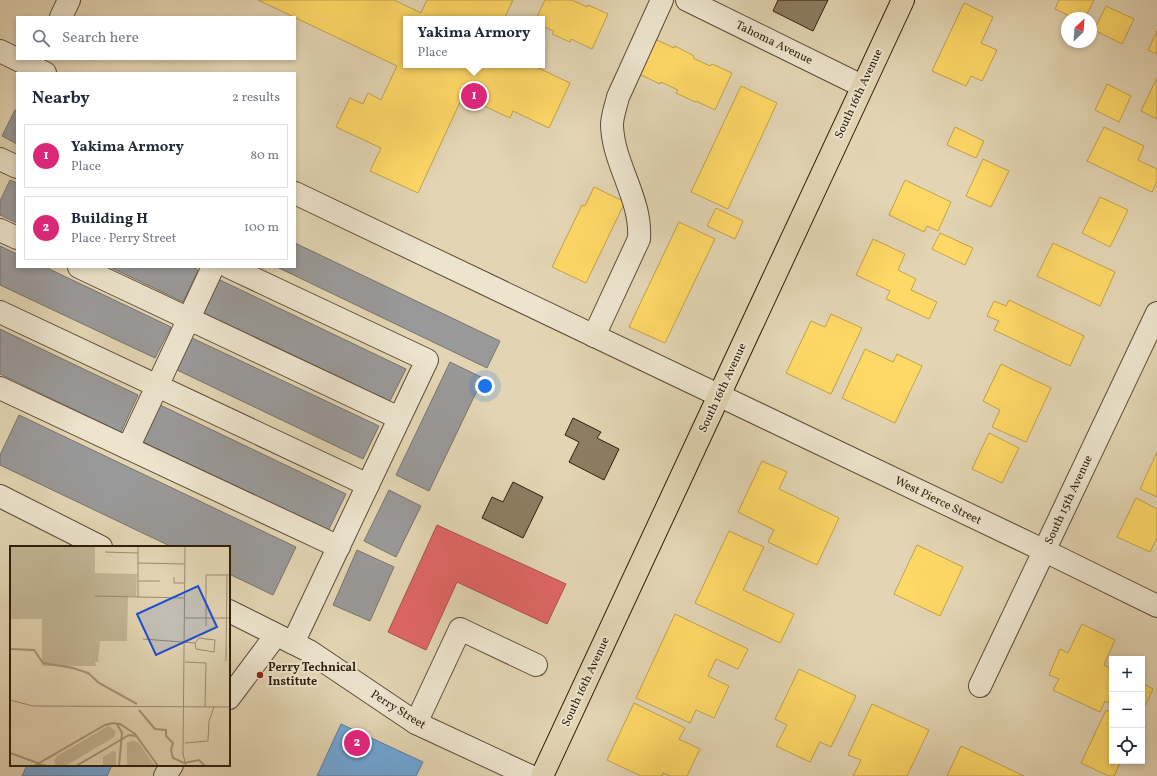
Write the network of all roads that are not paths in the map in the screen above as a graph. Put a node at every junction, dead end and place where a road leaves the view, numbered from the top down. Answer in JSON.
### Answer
{"nodes":[{"id":1,"x":69,"y":0,"type":"edge"},
{"id":2,"x":662,"y":0,"type":"edge"},
{"id":3,"x":687,"y":0,"type":"edge"},
{"id":4,"x":903,"y":0,"type":"edge"},
{"id":5,"x":61,"y":16,"type":"edge"},
{"id":6,"x":0,"y":51,"type":"edge"},
{"id":7,"x":16,"y":57,"type":"edge"},
{"id":8,"x":23,"y":60,"type":"edge"},
{"id":9,"x":41,"y":67,"type":"edge"},
{"id":10,"x":862,"y":86,"type":"junction"},
{"id":11,"x":0,"y":160,"type":"edge"},
{"id":12,"x":16,"y":167,"type":"edge"},
{"id":13,"x":296,"y":192,"type":"edge"},
{"id":14,"x":0,"y":230,"type":"edge"},
{"id":15,"x":16,"y":238,"type":"edge"},
{"id":16,"x":81,"y":268,"type":"edge"},
{"id":17,"x":213,"y":268,"type":"edge"},
{"id":18,"x":231,"y":268,"type":"edge"},
{"id":19,"x":0,"y":312,"type":"edge"},
{"id":20,"x":1157,"y":313,"type":"edge"},
{"id":21,"x":189,"y":319,"type":"junction"},
{"id":22,"x":594,"y":336,"type":"junction"},
{"id":23,"x":157,"y":386,"type":"junction"},
{"id":24,"x":0,"y":388,"type":"edge"},
{"id":25,"x":719,"y":396,"type":"junction"},
{"id":26,"x":400,"y":418,"type":"junction"},
{"id":27,"x":128,"y":448,"type":"junction"},
{"id":28,"x":368,"y":485,"type":"junction"},
{"id":29,"x":0,"y":496,"type":"edge"},
{"id":30,"x":99,"y":546,"type":"edge"},
{"id":31,"x":338,"y":547,"type":"junction"},
{"id":32,"x":1045,"y":551,"type":"junction"},
{"id":33,"x":1157,"y":606,"type":"edge"},
{"id":34,"x":230,"y":612,"type":"edge"},
{"id":35,"x":285,"y":639,"type":"junction"},
{"id":36,"x":536,"y":666,"type":"dead end"},
{"id":37,"x":980,"y":686,"type":"dead end"},
{"id":38,"x":230,"y":697,"type":"edge"},
{"id":39,"x":416,"y":723,"type":"junction"},
{"id":40,"x":171,"y":766,"type":"edge"},
{"id":41,"x":165,"y":776,"type":"edge"},
{"id":42,"x":530,"y":776,"type":"edge"},
{"id":43,"x":542,"y":776,"type":"edge"}],
"edges":[{"from":1,"to":5,"type":"street"},
{"from":2,"to":22,"type":"street"},
{"from":3,"to":10,"type":"street","name":"Tahoma Avenue"},
{"from":4,"to":10,"type":"main road","name":"South 16th Avenue"},
{"from":6,"to":7,"type":"street"},
{"from":8,"to":9,"type":"street"},
{"from":10,"to":25,"type":"main road","name":"South 16th Avenue"},
{"from":11,"to":12,"type":"street"},
{"from":13,"to":22,"type":"street","name":"West Pierce Street"},
{"from":14,"to":15,"type":"street"},
{"from":16,"to":21,"type":"street"},
{"from":17,"to":21,"type":"street"},
{"from":18,"to":26,"type":"street"},
{"from":19,"to":23,"type":"street"},
{"from":20,"to":32,"type":"street","name":"South 15th Avenue"},
{"from":21,"to":23,"type":"street"},
{"from":21,"to":26,"type":"street"},
{"from":22,"to":25,"type":"street","name":"West Pierce Street"},
{"from":23,"to":27,"type":"street"},
{"from":23,"to":28,"type":"street"},
{"from":24,"to":27,"type":"street"},
{"from":25,"to":32,"type":"street","name":"West Pierce Street"},
{"from":25,"to":43,"type":"main road","name":"South 16th Avenue"},
{"from":26,"to":28,"type":"street"},
{"from":27,"to":31,"type":"street"},
{"from":28,"to":31,"type":"street"},
{"from":29,"to":30,"type":"street"},
{"from":31,"to":35,"type":"street"},
{"from":32,"to":33,"type":"street","name":"West Pierce Street"},
{"from":32,"to":37,"type":"street","name":"South 15th Avenue"},
{"from":34,"to":35,"type":"street","name":"Perry Street"},
{"from":35,"to":38,"type":"street"},
{"from":35,"to":39,"type":"street","name":"Perry Street"},
{"from":36,"to":39,"type":"street"},
{"from":39,"to":42,"type":"street","name":"Perry Street"},
{"from":40,"to":41,"type":"street"}]}
